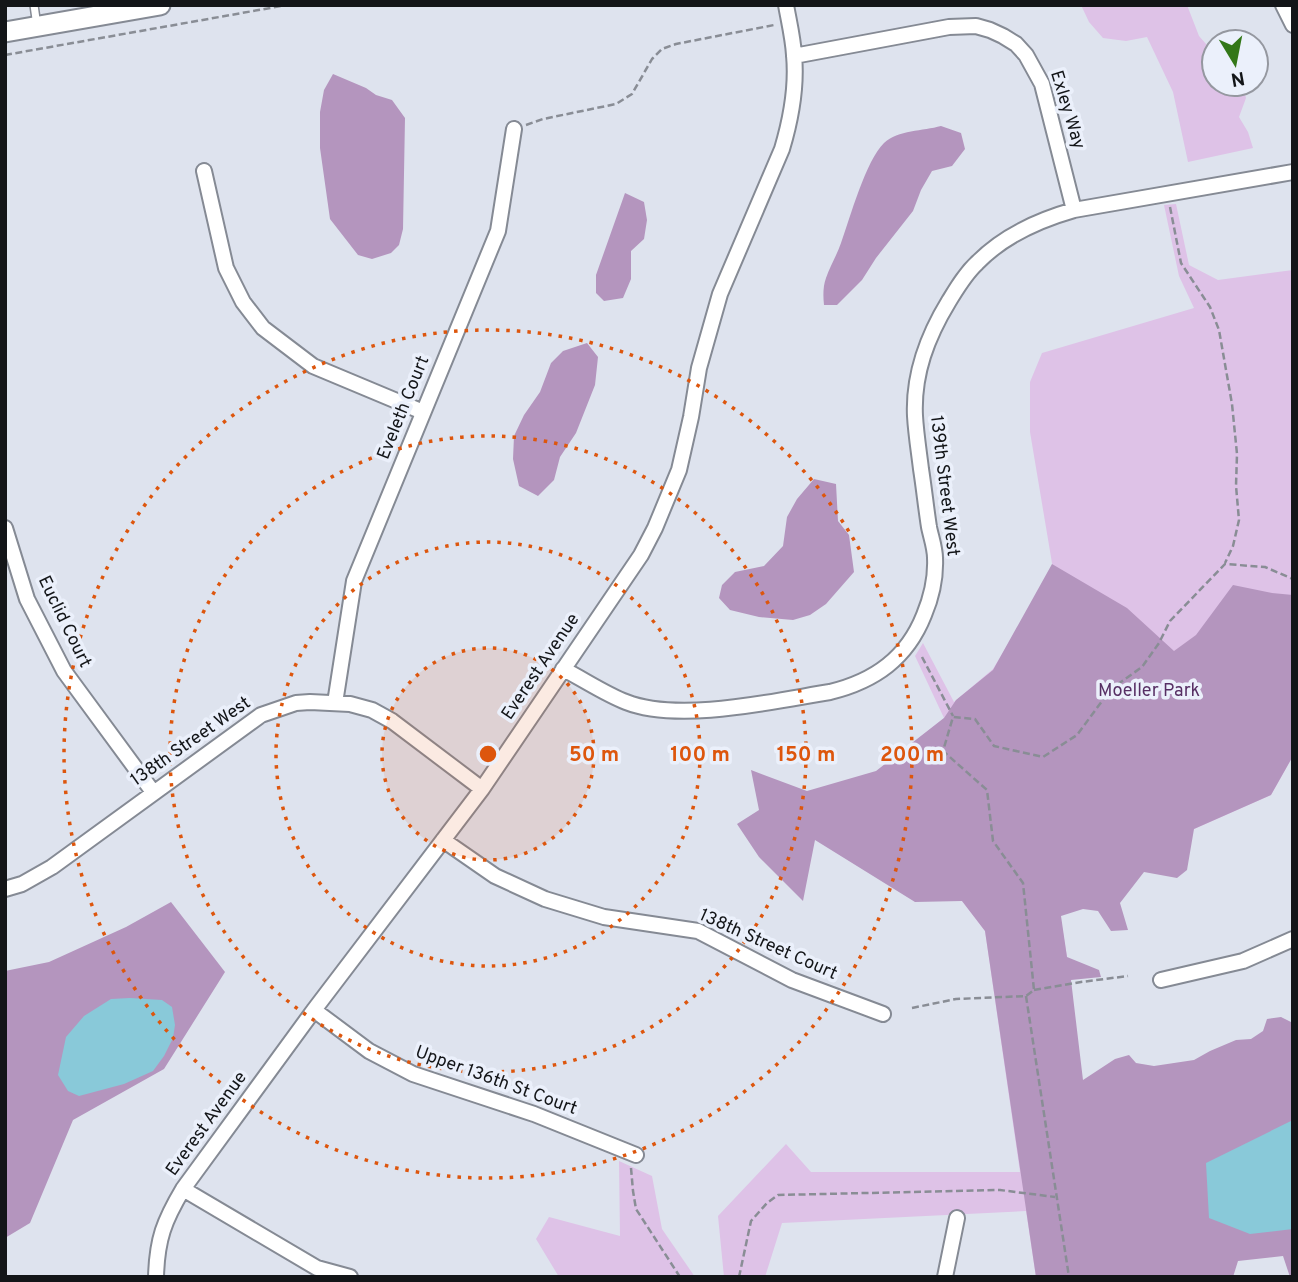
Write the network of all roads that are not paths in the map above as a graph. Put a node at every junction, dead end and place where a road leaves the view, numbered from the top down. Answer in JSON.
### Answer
{"nodes":[{"id":1,"x":34,"y":5,"type":"edge"},
{"id":2,"x":160,"y":5,"type":"edge"},
{"id":3,"x":786,"y":5,"type":"edge"},
{"id":4,"x":1283,"y":5,"type":"edge"},
{"id":5,"x":1293,"y":25,"type":"edge"},
{"id":6,"x":37,"y":27,"type":"junction"},
{"id":7,"x":5,"y":32,"type":"edge"},
{"id":8,"x":794,"y":56,"type":"junction"},
{"id":9,"x":514,"y":128,"type":"road end"},
{"id":10,"x":204,"y":171,"type":"dead end"},
{"id":11,"x":1293,"y":172,"type":"edge"},
{"id":12,"x":1074,"y":210,"type":"junction"},
{"id":13,"x":422,"y":412,"type":"junction"},
{"id":14,"x":5,"y":528,"type":"edge"},
{"id":15,"x":564,"y":669,"type":"junction"},
{"id":16,"x":335,"y":703,"type":"junction"},
{"id":17,"x":482,"y":789,"type":"junction"},
{"id":18,"x":153,"y":793,"type":"junction"},
{"id":19,"x":443,"y":840,"type":"junction"},
{"id":20,"x":5,"y":889,"type":"edge"},
{"id":21,"x":1293,"y":939,"type":"edge"},
{"id":22,"x":1161,"y":980,"type":"dead end"},
{"id":23,"x":314,"y":1010,"type":"junction"},
{"id":24,"x":883,"y":1014,"type":"dead end"},
{"id":25,"x":634,"y":1161,"type":"road end"},
{"id":26,"x":183,"y":1189,"type":"junction"},
{"id":27,"x":957,"y":1218,"type":"dead end"},
{"id":28,"x":156,"y":1277,"type":"edge"},
{"id":29,"x":350,"y":1277,"type":"edge"},
{"id":30,"x":945,"y":1277,"type":"edge"}],
"edges":[{"from":1,"to":6,"type":"lane"},
{"from":2,"to":6,"type":"street"},
{"from":3,"to":8,"type":"street","name":"Everest Avenue"},
{"from":4,"to":5,"type":"street"},
{"from":6,"to":7,"type":"street"},
{"from":8,"to":12,"type":"street","name":"Exley Way"},
{"from":8,"to":15,"type":"street","name":"Everest Avenue"},
{"from":9,"to":13,"type":"street","name":"Eveleth Court"},
{"from":10,"to":13,"type":"street"},
{"from":11,"to":12,"type":"street","name":"139th Street West"},
{"from":12,"to":15,"type":"street","name":"139th Street West"},
{"from":13,"to":16,"type":"street","name":"Eveleth Court"},
{"from":14,"to":18,"type":"street","name":"Euclid Court"},
{"from":15,"to":17,"type":"street","name":"Everest Avenue"},
{"from":16,"to":17,"type":"street","name":"138th Street West"},
{"from":16,"to":18,"type":"street","name":"138th Street West"},
{"from":17,"to":19,"type":"street","name":"Everest Avenue"},
{"from":18,"to":20,"type":"street","name":"138th Street West"},
{"from":19,"to":23,"type":"street","name":"Everest Avenue"},
{"from":19,"to":24,"type":"street","name":"138th Street Court"},
{"from":21,"to":22,"type":"street"},
{"from":23,"to":25,"type":"street","name":"Upper 136th St Court"},
{"from":23,"to":26,"type":"street","name":"Everest Avenue"},
{"from":26,"to":28,"type":"street","name":"Everest Avenue"},
{"from":26,"to":29,"type":"street"},
{"from":27,"to":30,"type":"street"}]}
